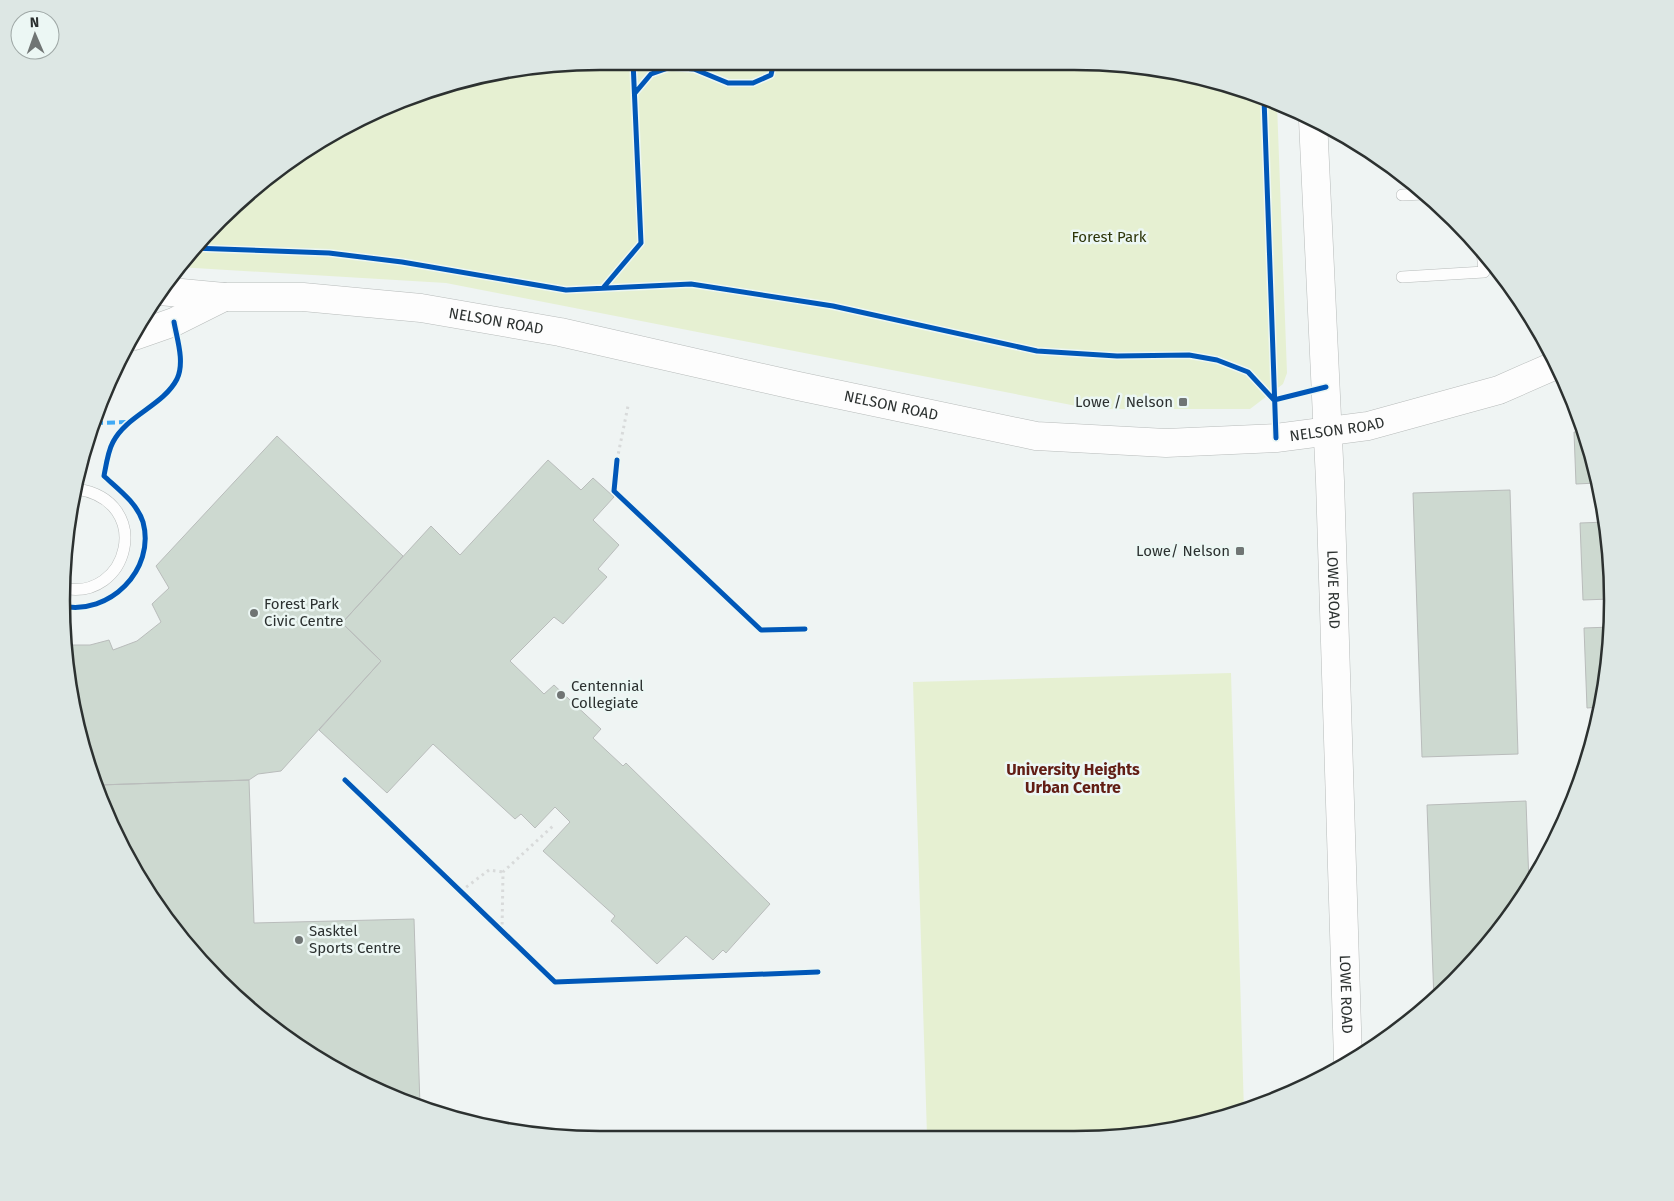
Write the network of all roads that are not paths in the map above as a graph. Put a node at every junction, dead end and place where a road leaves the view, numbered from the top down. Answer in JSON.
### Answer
{"nodes":[{"id":1,"x":1313,"y":128,"type":"edge"},
{"id":2,"x":1414,"y":194,"type":"edge"},
{"id":3,"x":1402,"y":195,"type":"dead end"},
{"id":4,"x":1483,"y":265,"type":"edge"},
{"id":5,"x":1402,"y":277,"type":"dead end"},
{"id":6,"x":170,"y":292,"type":"edge"},
{"id":7,"x":224,"y":297,"type":"junction"},
{"id":8,"x":142,"y":333,"type":"edge"},
{"id":9,"x":1550,"y":368,"type":"edge"},
{"id":10,"x":1328,"y":430,"type":"junction"},
{"id":11,"x":82,"y":490,"type":"edge"},
{"id":12,"x":70,"y":590,"type":"edge"},
{"id":13,"x":1348,"y":1055,"type":"edge"}],
"edges":[{"from":1,"to":10,"type":"street","name":"LOWE ROAD"},
{"from":2,"to":3,"type":"lane"},
{"from":4,"to":5,"type":"lane"},
{"from":6,"to":7,"type":"street","name":"NELSON ROAD"},
{"from":7,"to":8,"type":"street","name":"NELSON ROAD"},
{"from":7,"to":10,"type":"street","name":"NELSON ROAD"},
{"from":9,"to":10,"type":"street","name":"NELSON ROAD"},
{"from":10,"to":13,"type":"street","name":"LOWE ROAD"},
{"from":11,"to":12,"type":"lane"}]}
